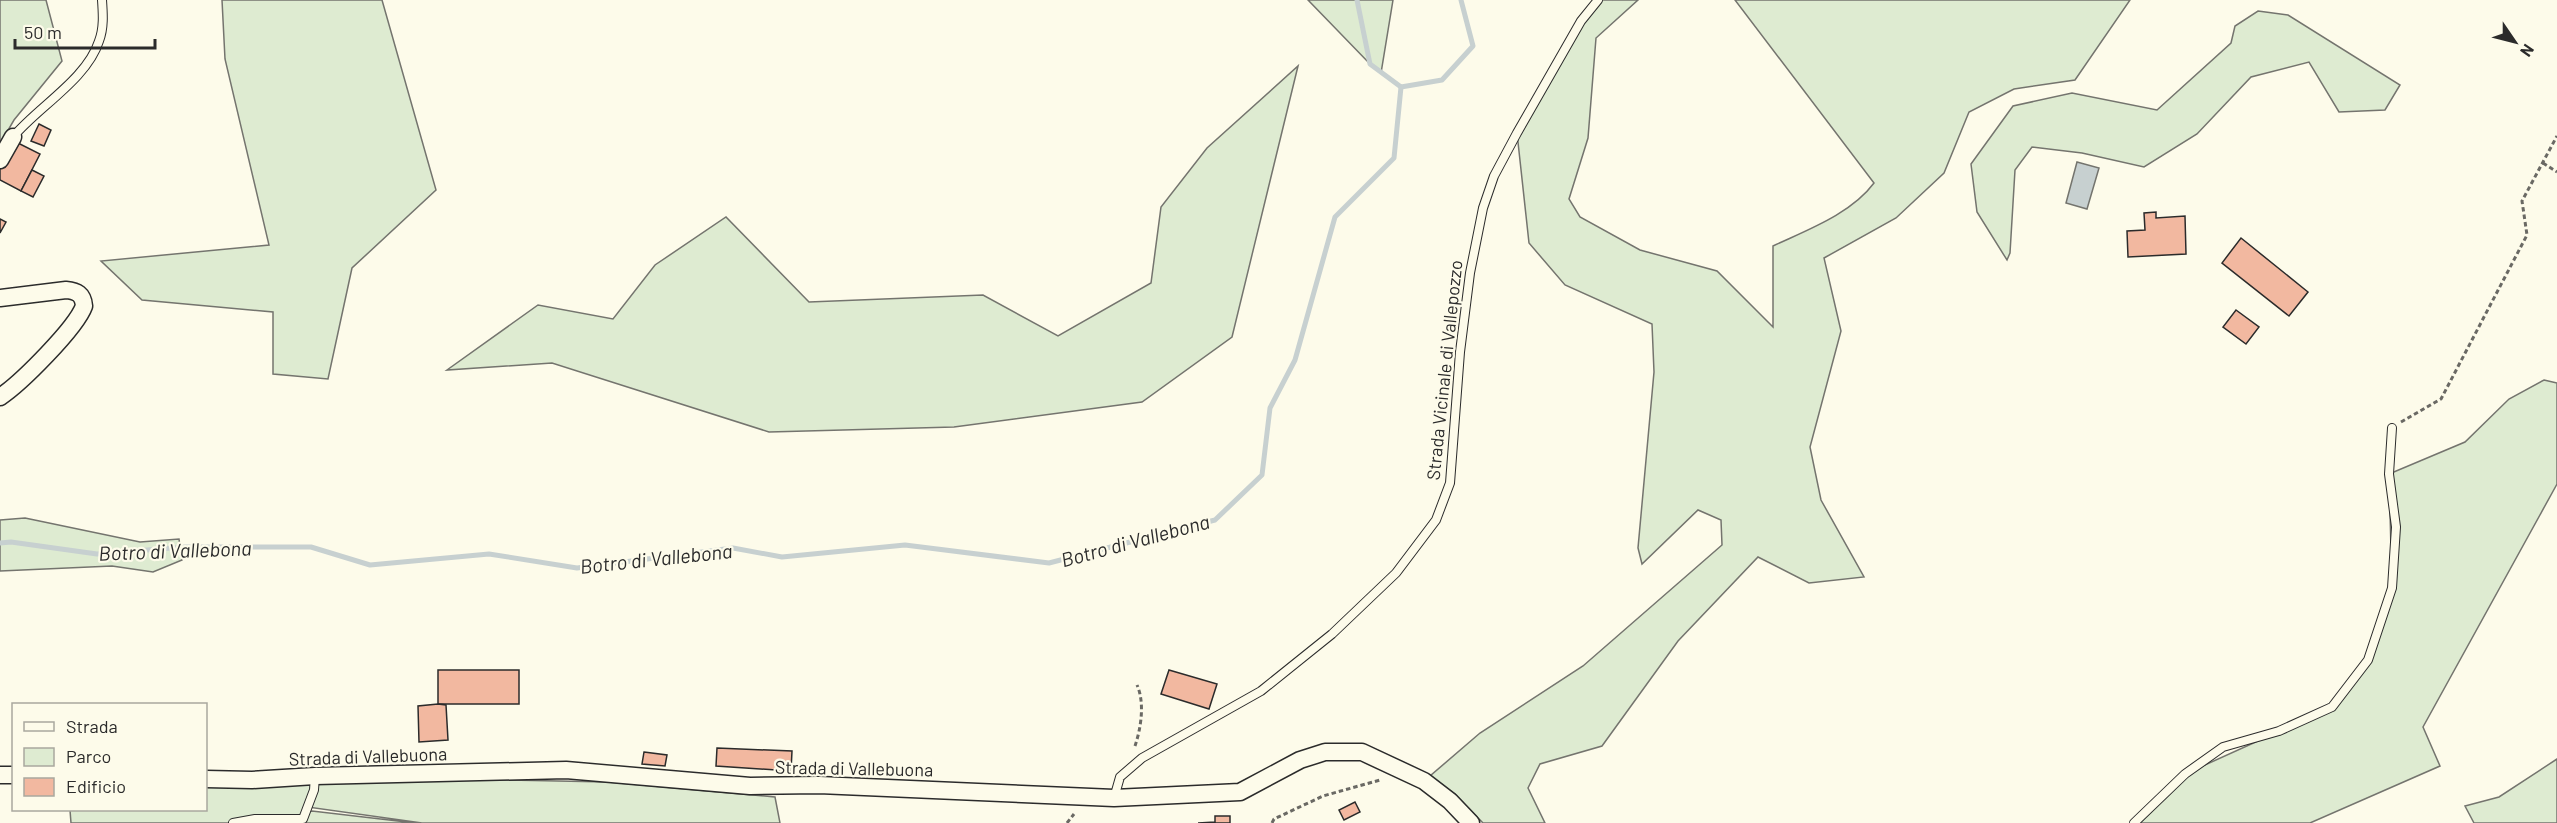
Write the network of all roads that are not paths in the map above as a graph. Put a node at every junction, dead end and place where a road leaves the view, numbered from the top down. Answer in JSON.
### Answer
{"nodes":[{"id":1,"x":102,"y":0,"type":"edge"},
{"id":2,"x":1598,"y":0,"type":"edge"},
{"id":3,"x":13,"y":137,"type":"joint"},
{"id":4,"x":0,"y":160,"type":"edge"},
{"id":5,"x":0,"y":298,"type":"edge"},
{"id":6,"x":0,"y":396,"type":"edge"},
{"id":7,"x":2392,"y":428,"type":"road end"},
{"id":8,"x":315,"y":776,"type":"junction"},
{"id":9,"x":207,"y":779,"type":"edge"},
{"id":10,"x":1114,"y":798,"type":"junction"},
{"id":11,"x":233,"y":823,"type":"edge"},
{"id":12,"x":1471,"y":823,"type":"edge"},
{"id":13,"x":2134,"y":823,"type":"edge"}],
"edges":[{"from":1,"to":3,"type":"lane"},
{"from":2,"to":10,"type":"lane","name":"Strada Vicinale di Vallepozzo"},
{"from":3,"to":4,"type":"street"},
{"from":5,"to":6,"type":"street"},
{"from":7,"to":13,"type":"lane"},
{"from":8,"to":9,"type":"street","name":"Strada di Vallebuona"},
{"from":8,"to":10,"type":"street","name":"Strada di Vallebuona"},
{"from":8,"to":11,"type":"lane"},
{"from":10,"to":12,"type":"street","name":"Strada di Vallebuona"}]}
